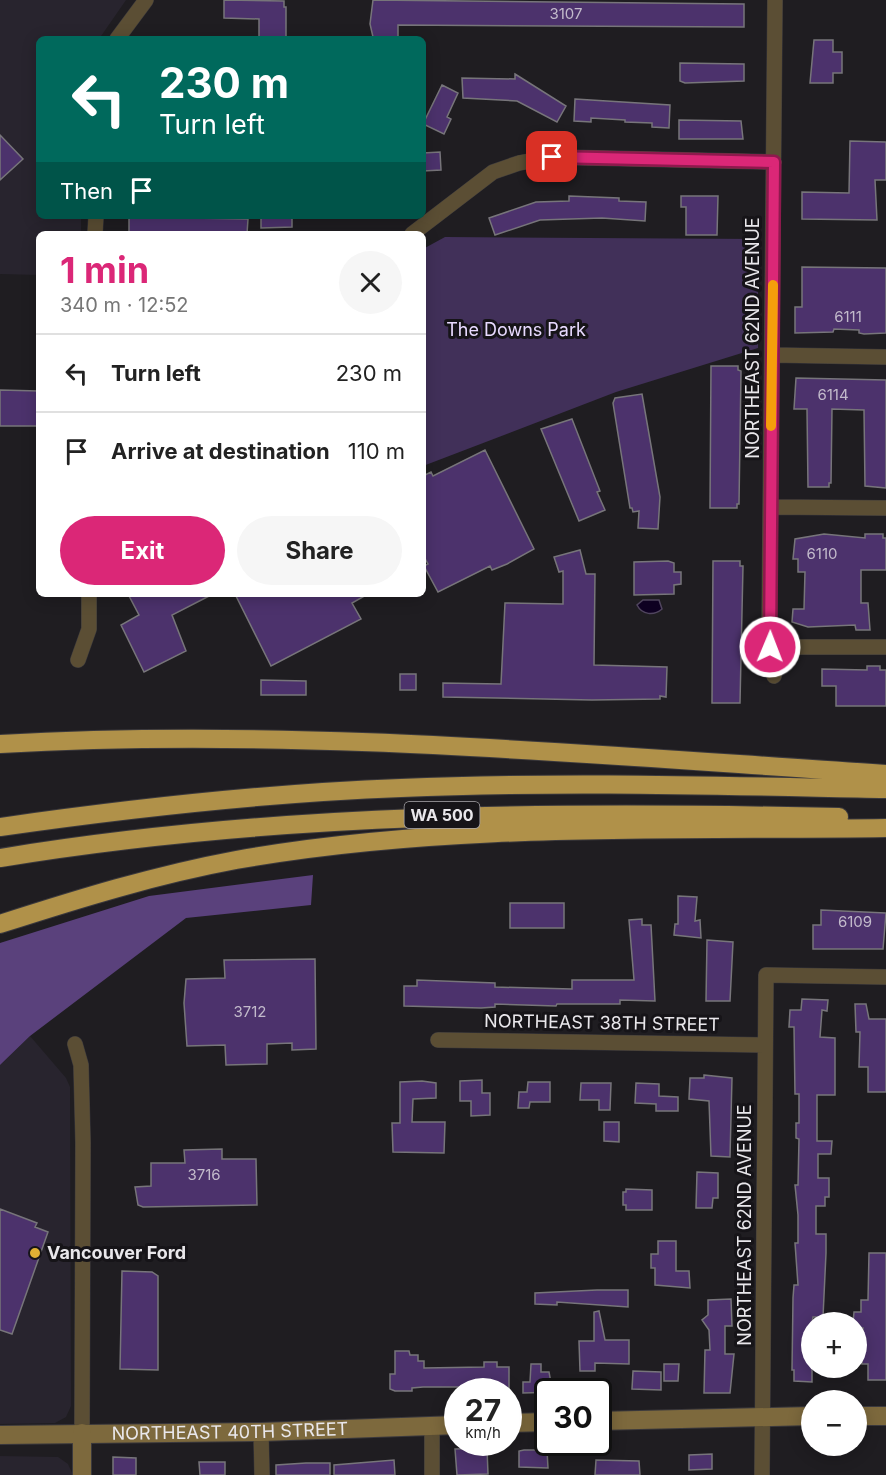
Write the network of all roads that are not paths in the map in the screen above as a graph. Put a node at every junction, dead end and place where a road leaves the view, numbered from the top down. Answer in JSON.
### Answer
{"nodes":[{"id":1,"x":146,"y":0,"type":"edge"},
{"id":2,"x":775,"y":0,"type":"edge"},
{"id":3,"x":119,"y":36,"type":"edge"},
{"id":4,"x":774,"y":162,"type":"junction"},
{"id":5,"x":416,"y":231,"type":"edge"},
{"id":6,"x":772,"y":355,"type":"junction"},
{"id":7,"x":886,"y":357,"type":"edge"},
{"id":8,"x":771,"y":507,"type":"junction"},
{"id":9,"x":886,"y":508,"type":"edge"},
{"id":10,"x":89,"y":597,"type":"edge"},
{"id":11,"x":770,"y":647,"type":"junction"},
{"id":12,"x":886,"y":647,"type":"edge"},
{"id":13,"x":78,"y":660,"type":"dead end"},
{"id":14,"x":774,"y":676,"type":"dead end"},
{"id":15,"x":0,"y":744,"type":"edge"},
{"id":16,"x":886,"y":774,"type":"edge"},
{"id":17,"x":886,"y":789,"type":"edge"},
{"id":18,"x":886,"y":818,"type":"edge"},
{"id":19,"x":0,"y":827,"type":"edge"},
{"id":20,"x":886,"y":828,"type":"edge"},
{"id":21,"x":0,"y":858,"type":"edge"},
{"id":22,"x":0,"y":924,"type":"edge"},
{"id":23,"x":886,"y":977,"type":"edge"},
{"id":24,"x":438,"y":1040,"type":"dead end"},
{"id":25,"x":75,"y":1044,"type":"dead end"},
{"id":26,"x":765,"y":1045,"type":"junction"},
{"id":27,"x":801,"y":1416,"type":"edge"},
{"id":28,"x":867,"y":1416,"type":"edge"},
{"id":29,"x":886,"y":1416,"type":"edge"},
{"id":30,"x":764,"y":1417,"type":"junction"},
{"id":31,"x":612,"y":1421,"type":"edge"},
{"id":32,"x":432,"y":1425,"type":"junction"},
{"id":33,"x":444,"y":1425,"type":"edge"},
{"id":34,"x":261,"y":1432,"type":"junction"},
{"id":35,"x":82,"y":1433,"type":"junction"},
{"id":36,"x":0,"y":1435,"type":"edge"},
{"id":37,"x":82,"y":1475,"type":"edge"},
{"id":38,"x":262,"y":1475,"type":"edge"},
{"id":39,"x":432,"y":1475,"type":"edge"},
{"id":40,"x":762,"y":1475,"type":"edge"}],
"edges":[{"from":1,"to":3,"type":"street"},
{"from":2,"to":4,"type":"street","name":"NORTHEAST 62ND AVENUE"},
{"from":4,"to":5,"type":"street"},
{"from":4,"to":6,"type":"street","name":"NORTHEAST 62ND AVENUE"},
{"from":6,"to":7,"type":"street"},
{"from":6,"to":8,"type":"street","name":"NORTHEAST 62ND AVENUE"},
{"from":8,"to":9,"type":"street"},
{"from":8,"to":11,"type":"street","name":"NORTHEAST 62ND AVENUE"},
{"from":10,"to":13,"type":"street"},
{"from":11,"to":12,"type":"street"},
{"from":11,"to":14,"type":"street","name":"NORTHEAST 62ND AVENUE"},
{"from":15,"to":16,"type":"highway"},
{"from":17,"to":19,"type":"highway","number":"WA 500"},
{"from":18,"to":21,"type":"highway","number":"WA 500"},
{"from":20,"to":22,"type":"highway"},
{"from":23,"to":26,"type":"street","name":"NORTHEAST 62ND AVENUE"},
{"from":24,"to":26,"type":"street","name":"NORTHEAST 38TH STREET"},
{"from":25,"to":35,"type":"street"},
{"from":26,"to":30,"type":"street","name":"NORTHEAST 62ND AVENUE"},
{"from":27,"to":30,"type":"street"},
{"from":28,"to":29,"type":"street"},
{"from":30,"to":31,"type":"street"},
{"from":30,"to":40,"type":"street","name":"NORTHEAST 62ND AVENUE"},
{"from":32,"to":33,"type":"street","name":"NORTHEAST 40TH STREET"},
{"from":32,"to":34,"type":"street","name":"NORTHEAST 40TH STREET"},
{"from":32,"to":39,"type":"street"},
{"from":34,"to":35,"type":"street","name":"NORTHEAST 40TH STREET"},
{"from":34,"to":38,"type":"street"},
{"from":35,"to":36,"type":"street","name":"NORTHEAST 40TH STREET"},
{"from":35,"to":37,"type":"street"}]}
